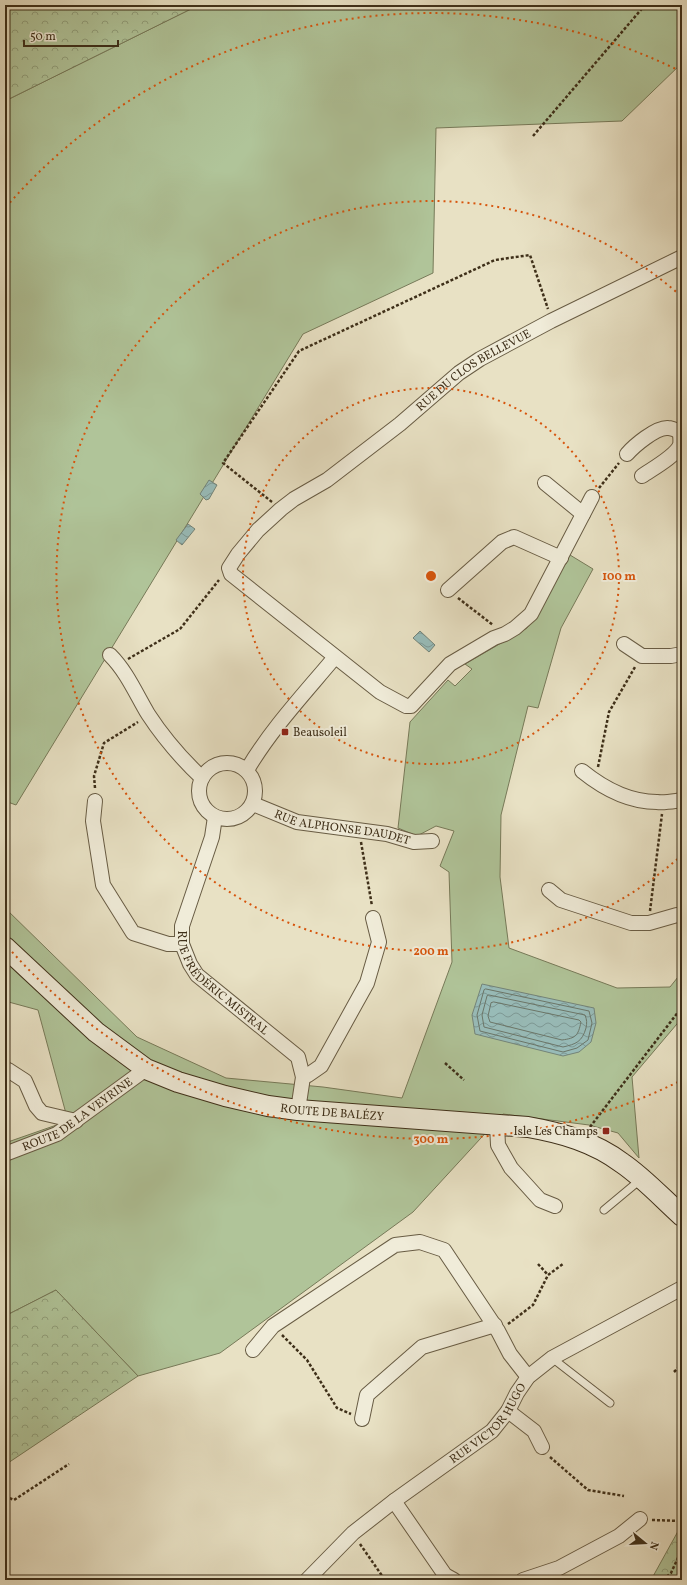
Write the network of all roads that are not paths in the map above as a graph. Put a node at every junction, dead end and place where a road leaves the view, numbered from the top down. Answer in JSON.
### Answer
{"nodes":[{"id":1,"x":682,"y":257,"type":"edge"},
{"id":2,"x":681,"y":431,"type":"edge"},
{"id":3,"x":627,"y":454,"type":"road end"},
{"id":4,"x":642,"y":476,"type":"dead end"},
{"id":5,"x":545,"y":482,"type":"dead end"},
{"id":6,"x":592,"y":497,"type":"road end"},
{"id":7,"x":584,"y":514,"type":"junction"},
{"id":8,"x":561,"y":558,"type":"junction"},
{"id":9,"x":448,"y":590,"type":"road end"},
{"id":10,"x":624,"y":644,"type":"dead end"},
{"id":11,"x":682,"y":654,"type":"edge"},
{"id":12,"x":110,"y":655,"type":"dead end"},
{"id":13,"x":336,"y":657,"type":"junction"},
{"id":14,"x":247,"y":770,"type":"junction"},
{"id":15,"x":582,"y":771,"type":"dead end"},
{"id":16,"x":202,"y":778,"type":"junction"},
{"id":17,"x":682,"y":800,"type":"edge"},
{"id":18,"x":96,"y":801,"type":"road end"},
{"id":19,"x":253,"y":804,"type":"junction"},
{"id":20,"x":215,"y":817,"type":"junction"},
{"id":21,"x":432,"y":841,"type":"dead end"},
{"id":22,"x":548,"y":890,"type":"dead end"},
{"id":23,"x":682,"y":915,"type":"edge"},
{"id":24,"x":373,"y":918,"type":"road end"},
{"id":25,"x":182,"y":944,"type":"junction"},
{"id":26,"x":5,"y":947,"type":"edge"},
{"id":27,"x":146,"y":1069,"type":"junction"},
{"id":28,"x":5,"y":1070,"type":"edge"},
{"id":29,"x":303,"y":1077,"type":"junction"},
{"id":30,"x":298,"y":1110,"type":"junction"},
{"id":31,"x":76,"y":1121,"type":"junction"},
{"id":32,"x":496,"y":1125,"type":"junction"},
{"id":33,"x":5,"y":1154,"type":"edge"},
{"id":34,"x":642,"y":1179,"type":"junction"},
{"id":35,"x":555,"y":1206,"type":"dead end"},
{"id":36,"x":604,"y":1210,"type":"dead end"},
{"id":37,"x":682,"y":1216,"type":"edge"},
{"id":38,"x":682,"y":1288,"type":"edge"},
{"id":39,"x":497,"y":1328,"type":"junction"},
{"id":40,"x":253,"y":1350,"type":"dead end"},
{"id":41,"x":552,"y":1358,"type":"junction"},
{"id":42,"x":528,"y":1377,"type":"junction"},
{"id":43,"x":610,"y":1403,"type":"dead end"},
{"id":44,"x":508,"y":1411,"type":"junction"},
{"id":45,"x":362,"y":1419,"type":"road end"},
{"id":46,"x":542,"y":1447,"type":"road end"},
{"id":47,"x":394,"y":1501,"type":"junction"},
{"id":48,"x":640,"y":1519,"type":"road end"},
{"id":49,"x":309,"y":1579,"type":"edge"},
{"id":50,"x":454,"y":1580,"type":"edge"},
{"id":51,"x":523,"y":1580,"type":"edge"}],
"edges":[{"from":1,"to":13,"type":"street","name":"RUE DU CLOS BELLEVUE"},
{"from":2,"to":3,"type":"street"},
{"from":2,"to":4,"type":"street"},
{"from":5,"to":7,"type":"street"},
{"from":6,"to":7,"type":"street"},
{"from":7,"to":8,"type":"street"},
{"from":8,"to":9,"type":"street"},
{"from":8,"to":13,"type":"street"},
{"from":10,"to":11,"type":"street"},
{"from":12,"to":16,"type":"street"},
{"from":13,"to":14,"type":"street"},
{"from":14,"to":16,"type":"street"},
{"from":14,"to":19,"type":"street"},
{"from":15,"to":17,"type":"street"},
{"from":16,"to":20,"type":"street"},
{"from":18,"to":25,"type":"street"},
{"from":19,"to":20,"type":"street"},
{"from":19,"to":21,"type":"street","name":"RUE ALPHONSE DAUDET"},
{"from":20,"to":25,"type":"street","name":"RUE FRÉDÉRIC MISTRAL"},
{"from":22,"to":23,"type":"street"},
{"from":24,"to":29,"type":"street"},
{"from":25,"to":29,"type":"street","name":"RUE FRÉDÉRIC MISTRAL"},
{"from":26,"to":27,"type":"main road","name":"ROUTE DE BALÉZY"},
{"from":27,"to":30,"type":"main road","name":"ROUTE DE BALÉZY"},
{"from":27,"to":31,"type":"street","name":"ROUTE DE LA VEYRINE"},
{"from":28,"to":31,"type":"street"},
{"from":29,"to":30,"type":"street","name":"RUE FRÉDÉRIC MISTRAL"},
{"from":30,"to":32,"type":"main road","name":"ROUTE DE BALÉZY"},
{"from":31,"to":33,"type":"street","name":"ROUTE DE LA VEYRINE"},
{"from":32,"to":34,"type":"main road","name":"ROUTE DE BALÉZY"},
{"from":32,"to":35,"type":"street"},
{"from":34,"to":36,"type":"lane"},
{"from":34,"to":37,"type":"main road","name":"ROUTE DE BALÉZY"},
{"from":38,"to":41,"type":"street","name":"RUE VICTOR HUGO"},
{"from":39,"to":40,"type":"street"},
{"from":39,"to":42,"type":"street"},
{"from":39,"to":45,"type":"street"},
{"from":41,"to":42,"type":"street","name":"RUE VICTOR HUGO"},
{"from":41,"to":43,"type":"lane"},
{"from":42,"to":44,"type":"street","name":"RUE VICTOR HUGO"},
{"from":44,"to":46,"type":"street"},
{"from":44,"to":47,"type":"street","name":"RUE VICTOR HUGO"},
{"from":47,"to":49,"type":"street","name":"RUE VICTOR HUGO"},
{"from":47,"to":50,"type":"street"},
{"from":48,"to":51,"type":"street"}]}
